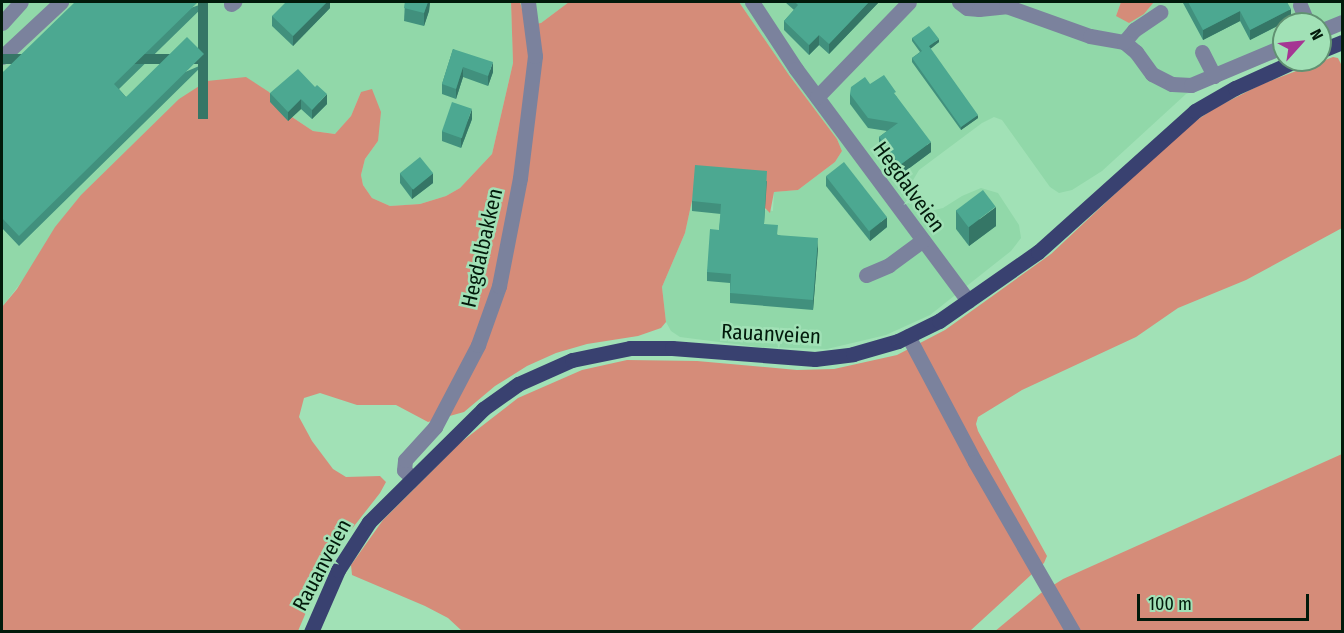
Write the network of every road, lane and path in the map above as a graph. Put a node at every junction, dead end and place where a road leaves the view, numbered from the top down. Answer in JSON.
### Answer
{"nodes":[{"id":1,"x":21,"y":2,"type":"edge"},
{"id":2,"x":61,"y":2,"type":"edge"},
{"id":3,"x":528,"y":2,"type":"edge"},
{"id":4,"x":752,"y":2,"type":"edge"},
{"id":5,"x":909,"y":2,"type":"edge"},
{"id":6,"x":959,"y":2,"type":"edge"},
{"id":7,"x":1300,"y":5,"type":"dead end"},
{"id":8,"x":1161,"y":12,"type":"dead end"},
{"id":9,"x":1303,"y":12,"type":"edge"},
{"id":10,"x":2,"y":23,"type":"edge"},
{"id":11,"x":1124,"y":42,"type":"junction"},
{"id":12,"x":5,"y":47,"type":"edge"},
{"id":13,"x":1272,"y":51,"type":"edge"},
{"id":14,"x":1202,"y":52,"type":"dead end"},
{"id":15,"x":1272,"y":71,"type":"edge"},
{"id":16,"x":1214,"y":76,"type":"junction"},
{"id":17,"x":817,"y":97,"type":"junction"},
{"id":18,"x":923,"y":240,"type":"junction"},
{"id":19,"x":866,"y":275,"type":"dead end"},
{"id":20,"x":968,"y":301,"type":"junction"},
{"id":21,"x":908,"y":336,"type":"junction"},
{"id":22,"x":412,"y":478,"type":"junction"},
{"id":23,"x":311,"y":632,"type":"edge"},
{"id":24,"x":1073,"y":632,"type":"edge"}],
"edges":[{"from":1,"to":10,"type":"street"},
{"from":2,"to":12,"type":"street"},
{"from":3,"to":22,"type":"street","name":"Hegdalbakken"},
{"from":4,"to":17,"type":"street","name":"Hegdalveien"},
{"from":5,"to":17,"type":"street"},
{"from":6,"to":11,"type":"street"},
{"from":7,"to":9,"type":"street"},
{"from":8,"to":11,"type":"street"},
{"from":11,"to":16,"type":"street"},
{"from":13,"to":16,"type":"street"},
{"from":14,"to":16,"type":"street"},
{"from":15,"to":20,"type":"main road","name":"Rauanveien"},
{"from":17,"to":18,"type":"street","name":"Hegdalveien"},
{"from":18,"to":19,"type":"street"},
{"from":18,"to":20,"type":"street","name":"Hegdalveien"},
{"from":20,"to":21,"type":"main road","name":"Rauanveien"},
{"from":21,"to":22,"type":"main road","name":"Rauanveien"},
{"from":21,"to":24,"type":"street"},
{"from":22,"to":23,"type":"main road","name":"Rauanveien"}]}
